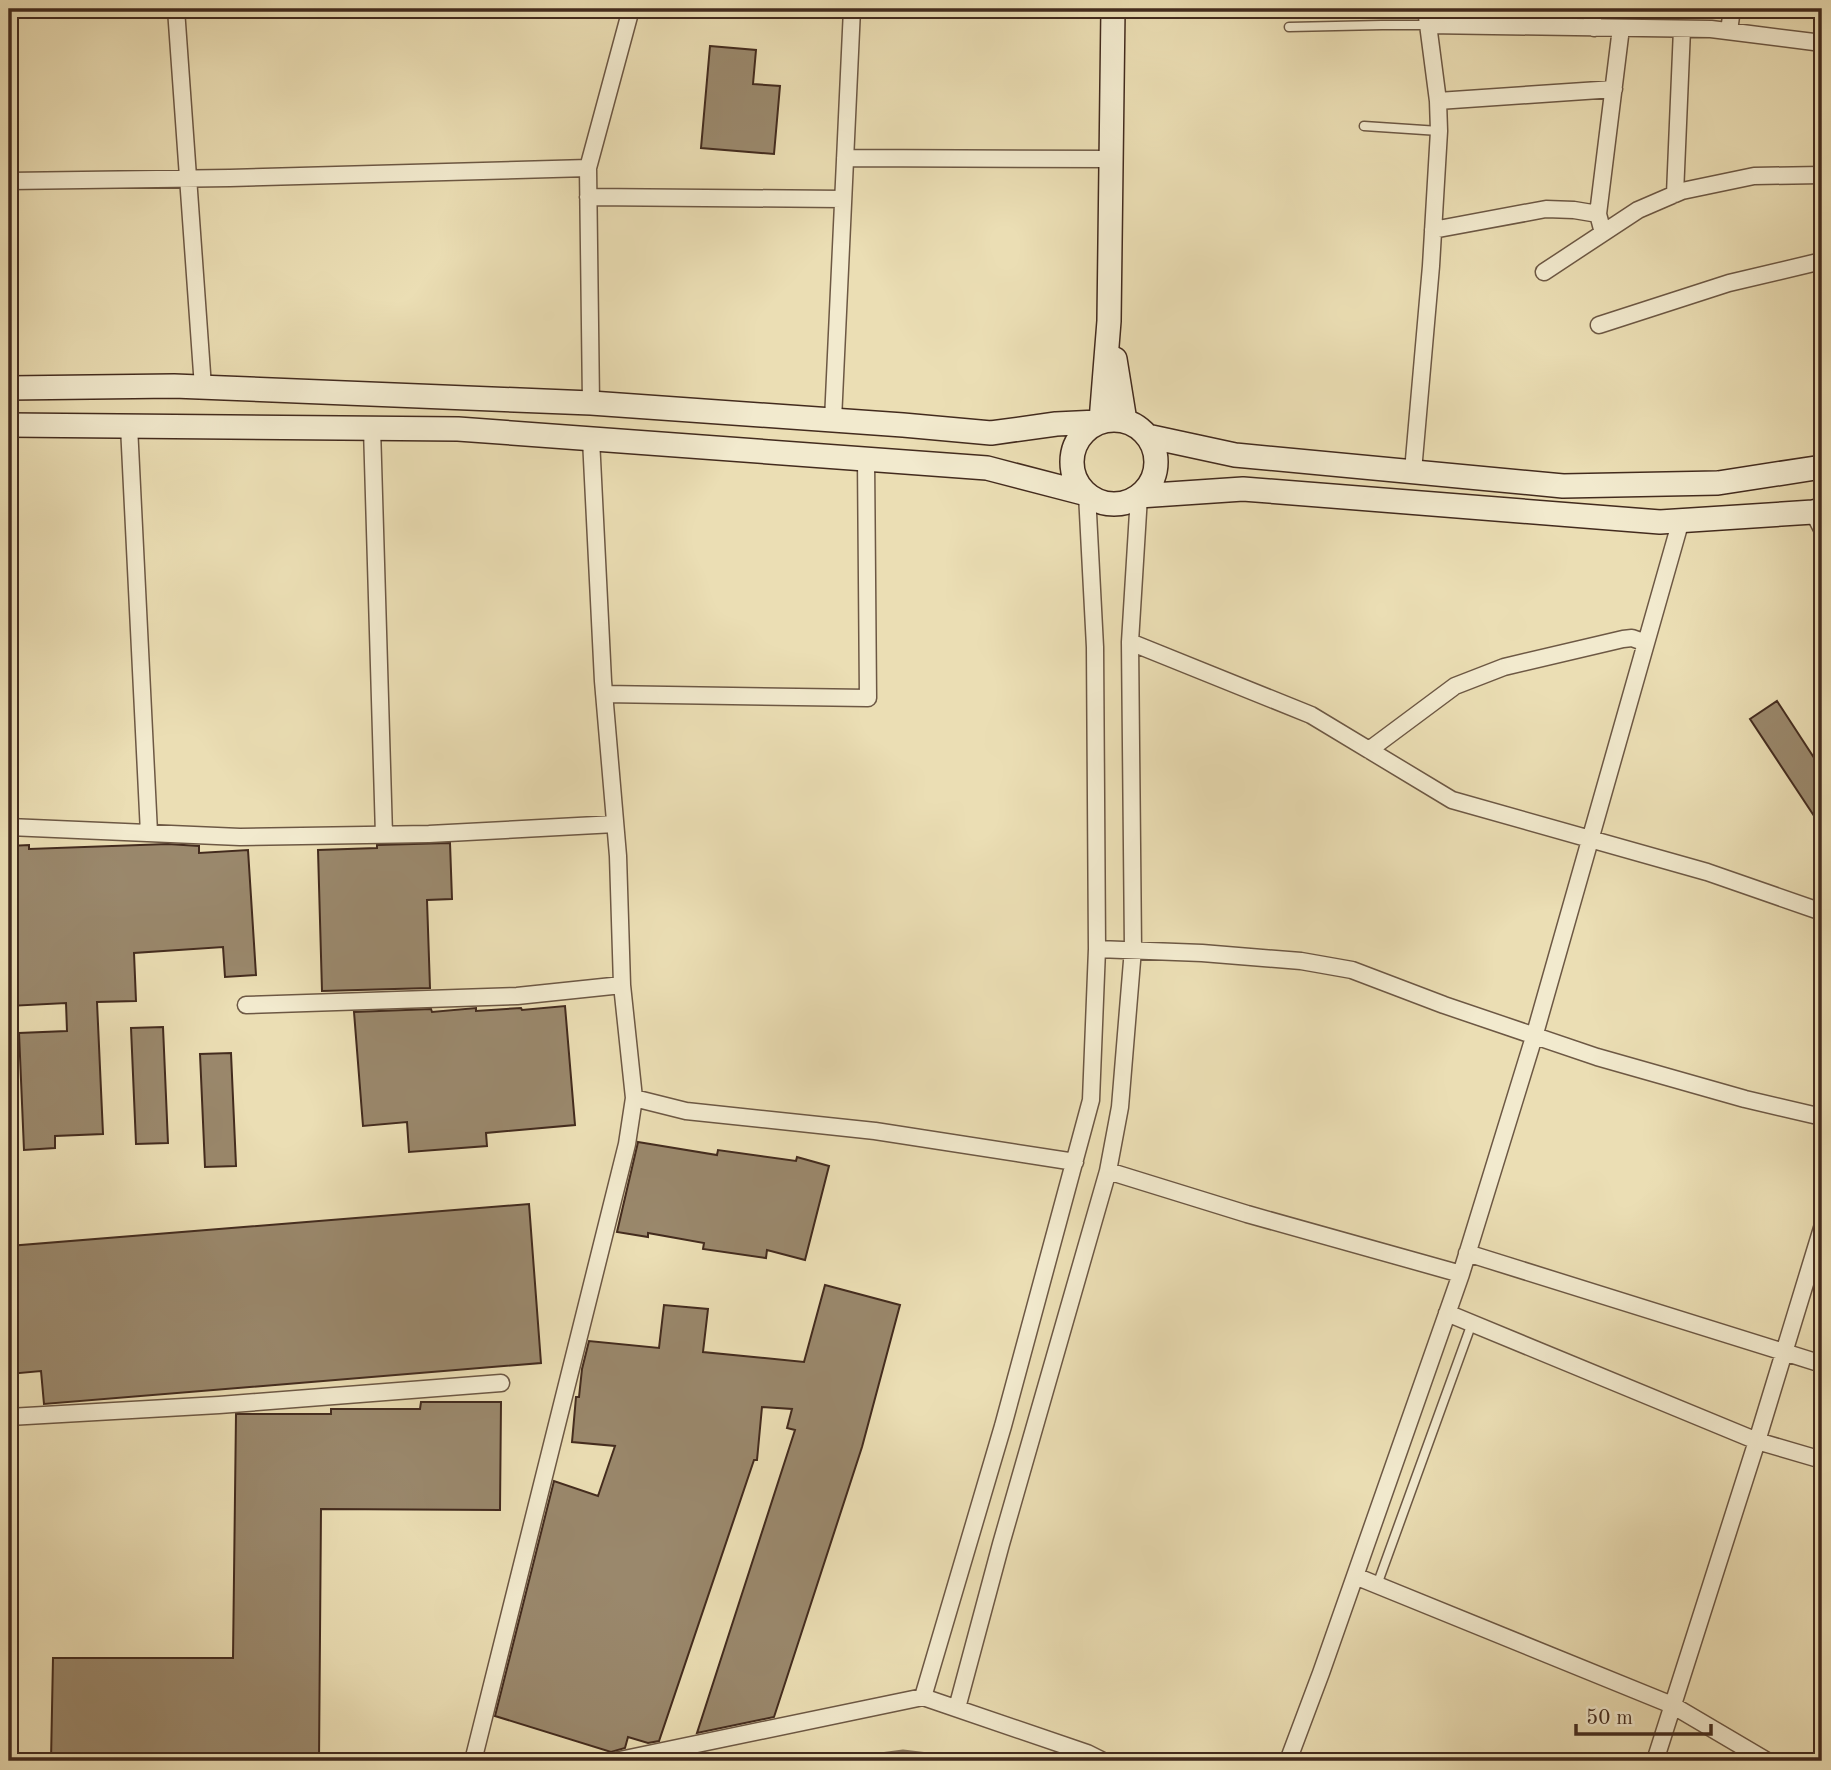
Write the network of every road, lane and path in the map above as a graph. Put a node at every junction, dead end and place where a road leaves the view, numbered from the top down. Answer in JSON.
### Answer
{"nodes":[{"id":1,"x":176,"y":9,"type":"edge"},
{"id":2,"x":631,"y":9,"type":"edge"},
{"id":3,"x":852,"y":9,"type":"edge"},
{"id":4,"x":1113,"y":9,"type":"edge"},
{"id":5,"x":1155,"y":9,"type":"edge"},
{"id":6,"x":1198,"y":9,"type":"edge"},
{"id":7,"x":1591,"y":9,"type":"edge"},
{"id":8,"x":1732,"y":9,"type":"edge"},
{"id":9,"x":1427,"y":17,"type":"edge"},
{"id":10,"x":1289,"y":27,"type":"dead end"},
{"id":11,"x":1594,"y":27,"type":"junction"},
{"id":12,"x":1621,"y":28,"type":"junction"},
{"id":13,"x":1682,"y":29,"type":"junction"},
{"id":14,"x":1729,"y":31,"type":"junction"},
{"id":15,"x":1822,"y":43,"type":"edge"},
{"id":16,"x":1614,"y":89,"type":"junction"},
{"id":17,"x":1438,"y":101,"type":"junction"},
{"id":18,"x":1364,"y":126,"type":"dead end"},
{"id":19,"x":1439,"y":131,"type":"junction"},
{"id":20,"x":845,"y":159,"type":"junction"},
{"id":21,"x":1111,"y":159,"type":"junction"},
{"id":22,"x":588,"y":168,"type":"junction"},
{"id":23,"x":1822,"y":174,"type":"edge"},
{"id":24,"x":188,"y":179,"type":"junction"},
{"id":25,"x":9,"y":181,"type":"edge"},
{"id":26,"x":1675,"y":194,"type":"junction"},
{"id":27,"x":588,"y":197,"type":"junction"},
{"id":28,"x":843,"y":199,"type":"junction"},
{"id":29,"x":1598,"y":214,"type":"junction"},
{"id":30,"x":1433,"y":230,"type":"junction"},
{"id":31,"x":1603,"y":233,"type":"junction"},
{"id":32,"x":1822,"y":261,"type":"edge"},
{"id":33,"x":1544,"y":272,"type":"dead end"},
{"id":34,"x":1110,"y":321,"type":"junction"},
{"id":35,"x":1599,"y":325,"type":"dead end"},
{"id":36,"x":203,"y":387,"type":"junction"},
{"id":37,"x":9,"y":388,"type":"edge"},
{"id":38,"x":591,"y":404,"type":"junction"},
{"id":39,"x":833,"y":420,"type":"junction"},
{"id":40,"x":1125,"y":421,"type":"junction"},
{"id":41,"x":1100,"y":422,"type":"junction"},
{"id":42,"x":9,"y":425,"type":"edge"},
{"id":43,"x":130,"y":426,"type":"junction"},
{"id":44,"x":372,"y":428,"type":"junction"},
{"id":45,"x":1147,"y":436,"type":"junction"},
{"id":46,"x":591,"y":439,"type":"junction"},
{"id":47,"x":866,"y":459,"type":"junction"},
{"id":48,"x":1822,"y":467,"type":"edge"},
{"id":49,"x":1413,"y":471,"type":"junction"},
{"id":50,"x":1087,"y":495,"type":"junction"},
{"id":51,"x":1139,"y":496,"type":"junction"},
{"id":52,"x":1819,"y":517,"type":"edge"},
{"id":53,"x":1681,"y":520,"type":"junction"},
{"id":54,"x":1130,"y":642,"type":"junction"},
{"id":55,"x":1646,"y":643,"type":"junction"},
{"id":56,"x":604,"y":694,"type":"junction"},
{"id":57,"x":1369,"y":750,"type":"junction"},
{"id":58,"x":615,"y":824,"type":"junction"},
{"id":59,"x":9,"y":827,"type":"edge"},
{"id":60,"x":149,"y":833,"type":"junction"},
{"id":61,"x":384,"y":835,"type":"junction"},
{"id":62,"x":1591,"y":840,"type":"junction"},
{"id":63,"x":1822,"y":912,"type":"edge"},
{"id":64,"x":1097,"y":949,"type":"junction"},
{"id":65,"x":1133,"y":949,"type":"junction"},
{"id":66,"x":622,"y":985,"type":"junction"},
{"id":67,"x":246,"y":1005,"type":"dead end"},
{"id":68,"x":1534,"y":1037,"type":"junction"},
{"id":69,"x":634,"y":1098,"type":"junction"},
{"id":70,"x":1822,"y":1117,"type":"edge"},
{"id":71,"x":1075,"y":1162,"type":"junction"},
{"id":72,"x":1108,"y":1171,"type":"junction"},
{"id":73,"x":1822,"y":1228,"type":"edge"},
{"id":74,"x":1467,"y":1253,"type":"junction"},
{"id":75,"x":1461,"y":1274,"type":"junction"},
{"id":76,"x":1447,"y":1313,"type":"junction"},
{"id":77,"x":1472,"y":1323,"type":"junction"},
{"id":78,"x":1784,"y":1353,"type":"junction"},
{"id":79,"x":1822,"y":1364,"type":"edge"},
{"id":80,"x":501,"y":1383,"type":"dead end"},
{"id":81,"x":9,"y":1417,"type":"edge"},
{"id":82,"x":1756,"y":1441,"type":"junction"},
{"id":83,"x":1822,"y":1461,"type":"edge"},
{"id":84,"x":1355,"y":1576,"type":"junction"},
{"id":85,"x":1377,"y":1585,"type":"junction"},
{"id":86,"x":923,"y":1696,"type":"junction"},
{"id":87,"x":1672,"y":1705,"type":"junction"},
{"id":88,"x":957,"y":1707,"type":"junction"},
{"id":89,"x":473,"y":1761,"type":"edge"},
{"id":90,"x":615,"y":1761,"type":"edge"},
{"id":91,"x":1103,"y":1761,"type":"edge"},
{"id":92,"x":1288,"y":1761,"type":"edge"},
{"id":93,"x":1654,"y":1761,"type":"edge"},
{"id":94,"x":1767,"y":1761,"type":"edge"}],
"edges":[{"from":1,"to":24,"type":"street"},
{"from":2,"to":22,"type":"street"},
{"from":3,"to":20,"type":"street"},
{"from":4,"to":21,"type":"main road"},
{"from":5,"to":6,"type":"lane"},
{"from":7,"to":11,"type":"street"},
{"from":8,"to":14,"type":"street"},
{"from":9,"to":10,"type":"lane"},
{"from":9,"to":11,"type":"street"},
{"from":9,"to":17,"type":"street"},
{"from":11,"to":12,"type":"street"},
{"from":12,"to":13,"type":"street"},
{"from":12,"to":16,"type":"street"},
{"from":13,"to":14,"type":"street"},
{"from":13,"to":26,"type":"street"},
{"from":14,"to":15,"type":"street"},
{"from":16,"to":17,"type":"street"},
{"from":16,"to":29,"type":"street"},
{"from":17,"to":19,"type":"street"},
{"from":18,"to":19,"type":"lane"},
{"from":19,"to":30,"type":"street"},
{"from":20,"to":21,"type":"street"},
{"from":20,"to":28,"type":"street"},
{"from":21,"to":34,"type":"main road"},
{"from":22,"to":24,"type":"street"},
{"from":22,"to":27,"type":"street"},
{"from":23,"to":26,"type":"street"},
{"from":24,"to":25,"type":"street"},
{"from":24,"to":36,"type":"street"},
{"from":26,"to":31,"type":"street"},
{"from":27,"to":28,"type":"street"},
{"from":27,"to":38,"type":"street"},
{"from":28,"to":39,"type":"street"},
{"from":29,"to":30,"type":"street"},
{"from":29,"to":31,"type":"street"},
{"from":30,"to":49,"type":"street"},
{"from":31,"to":33,"type":"street"},
{"from":32,"to":35,"type":"street"},
{"from":34,"to":40,"type":"main road"},
{"from":34,"to":41,"type":"main road"},
{"from":36,"to":37,"type":"main road"},
{"from":36,"to":38,"type":"main road"},
{"from":38,"to":39,"type":"main road"},
{"from":39,"to":41,"type":"main road"},
{"from":40,"to":41,"type":"main road"},
{"from":40,"to":45,"type":"main road"},
{"from":41,"to":50,"type":"main road"},
{"from":42,"to":43,"type":"main road"},
{"from":43,"to":44,"type":"main road"},
{"from":43,"to":60,"type":"street"},
{"from":44,"to":46,"type":"main road"},
{"from":44,"to":61,"type":"street"},
{"from":45,"to":49,"type":"main road"},
{"from":45,"to":51,"type":"main road"},
{"from":46,"to":47,"type":"main road"},
{"from":46,"to":56,"type":"street"},
{"from":47,"to":50,"type":"main road"},
{"from":47,"to":56,"type":"street"},
{"from":48,"to":49,"type":"main road"},
{"from":50,"to":51,"type":"main road"},
{"from":50,"to":64,"type":"street"},
{"from":51,"to":53,"type":"main road"},
{"from":51,"to":54,"type":"street"},
{"from":52,"to":53,"type":"main road"},
{"from":53,"to":55,"type":"street"},
{"from":54,"to":57,"type":"street"},
{"from":54,"to":65,"type":"street"},
{"from":55,"to":57,"type":"street"},
{"from":55,"to":62,"type":"street"},
{"from":56,"to":58,"type":"street"},
{"from":57,"to":62,"type":"street"},
{"from":58,"to":61,"type":"street"},
{"from":58,"to":66,"type":"street"},
{"from":59,"to":60,"type":"street"},
{"from":60,"to":61,"type":"street"},
{"from":62,"to":63,"type":"street"},
{"from":62,"to":68,"type":"street"},
{"from":64,"to":65,"type":"street"},
{"from":64,"to":71,"type":"street"},
{"from":65,"to":68,"type":"street"},
{"from":65,"to":72,"type":"street"},
{"from":66,"to":67,"type":"street"},
{"from":66,"to":69,"type":"street"},
{"from":68,"to":70,"type":"street"},
{"from":68,"to":74,"type":"street"},
{"from":69,"to":71,"type":"street"},
{"from":69,"to":89,"type":"street"},
{"from":71,"to":86,"type":"street"},
{"from":72,"to":75,"type":"street"},
{"from":72,"to":88,"type":"street"},
{"from":73,"to":78,"type":"street"},
{"from":74,"to":75,"type":"street"},
{"from":74,"to":78,"type":"street"},
{"from":75,"to":76,"type":"street"},
{"from":76,"to":77,"type":"street"},
{"from":76,"to":84,"type":"street"},
{"from":77,"to":82,"type":"street"},
{"from":77,"to":85,"type":"lane"},
{"from":78,"to":79,"type":"street"},
{"from":78,"to":82,"type":"street"},
{"from":80,"to":81,"type":"street"},
{"from":82,"to":83,"type":"street"},
{"from":82,"to":87,"type":"street"},
{"from":84,"to":85,"type":"street"},
{"from":84,"to":92,"type":"street"},
{"from":85,"to":87,"type":"street"},
{"from":86,"to":88,"type":"street"},
{"from":86,"to":90,"type":"street"},
{"from":87,"to":93,"type":"street"},
{"from":87,"to":94,"type":"street"},
{"from":88,"to":91,"type":"street"}]}
